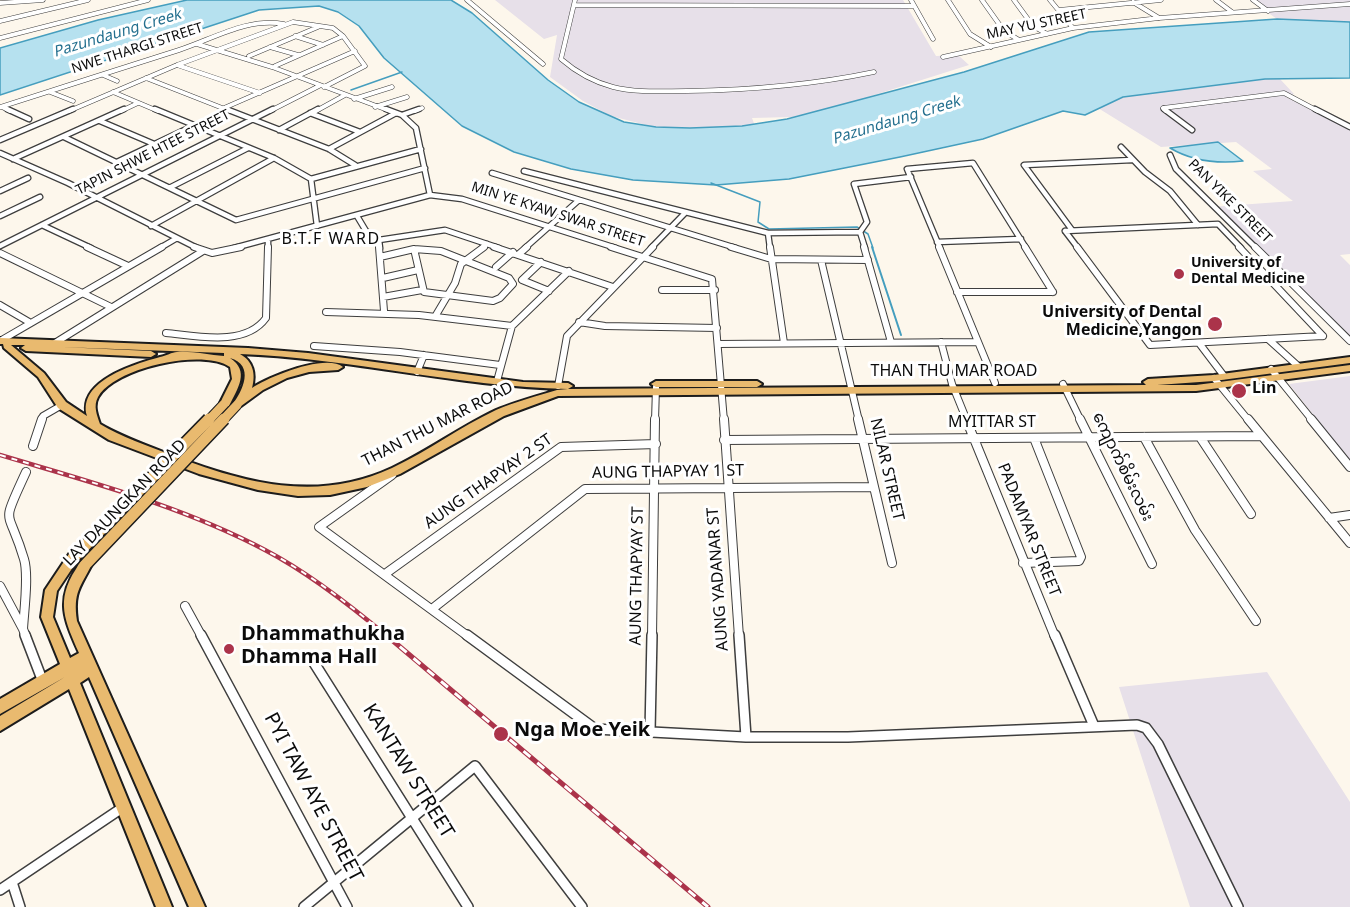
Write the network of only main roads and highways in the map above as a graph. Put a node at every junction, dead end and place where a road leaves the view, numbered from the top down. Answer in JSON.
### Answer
{"nodes":[{"id":1,"x":2,"y":343,"type":"edge"},
{"id":2,"x":168,"y":348,"type":"junction"},
{"id":3,"x":180,"y":356,"type":"junction"},
{"id":4,"x":1350,"y":360,"type":"edge"},
{"id":5,"x":1350,"y":368,"type":"edge"},
{"id":6,"x":415,"y":371,"type":"junction"},
{"id":7,"x":1220,"y":380,"type":"junction"},
{"id":8,"x":953,"y":387,"type":"junction"},
{"id":9,"x":1065,"y":387,"type":"junction"},
{"id":10,"x":558,"y":390,"type":"junction"},
{"id":11,"x":237,"y":405,"type":"junction"},
{"id":12,"x":95,"y":426,"type":"junction"},
{"id":13,"x":89,"y":662,"type":"junction"},
{"id":14,"x":69,"y":674,"type":"junction"},
{"id":15,"x":0,"y":707,"type":"edge"},
{"id":16,"x":0,"y":724,"type":"edge"},
{"id":17,"x":164,"y":907,"type":"edge"},
{"id":18,"x":197,"y":907,"type":"edge"}],
"edges":[{"from":1,"to":2,"type":"main road","name":"LAY DAUNGKAN ROAD"},
{"from":1,"to":3,"type":"main road","name":"LAY DAUNGKAN ROAD"},
{"from":1,"to":12,"type":"main road","name":"THAN THU MAR ROAD"},
{"from":2,"to":6,"type":"main road","name":"LAY DAUNGKAN ROAD"},
{"from":2,"to":11,"type":"main road","name":"LAY DAUNGKAN ROAD"},
{"from":3,"to":12,"type":"main road"},
{"from":3,"to":14,"type":"main road","name":"LAY DAUNGKAN ROAD","bridge":true},
{"from":4,"to":7,"type":"main road","name":"THAN THU MAR ROAD"},
{"from":5,"to":7,"type":"main road","name":"THAN THU MAR ROAD"},
{"from":6,"to":10,"type":"main road","name":"THAN THU MAR ROAD"},
{"from":6,"to":11,"type":"main road"},
{"from":7,"to":9,"type":"main road","name":"THAN THU MAR ROAD"},
{"from":8,"to":9,"type":"main road","name":"THAN THU MAR ROAD"},
{"from":8,"to":9,"type":"main road","name":"THAN THU MAR ROAD"},
{"from":8,"to":10,"type":"main road","name":"THAN THU MAR ROAD"},
{"from":10,"to":12,"type":"main road","name":"THAN THU MAR ROAD"},
{"from":11,"to":13,"type":"main road","name":"LAY DAUNGKAN ROAD","bridge":true},
{"from":13,"to":14,"type":"main road"},
{"from":13,"to":18,"type":"main road","name":"LAY DAUNGKAN ROAD"},
{"from":14,"to":15,"type":"main road"},
{"from":14,"to":16,"type":"main road"},
{"from":14,"to":17,"type":"main road","name":"LAY DAUNGKAN ROAD"}]}
